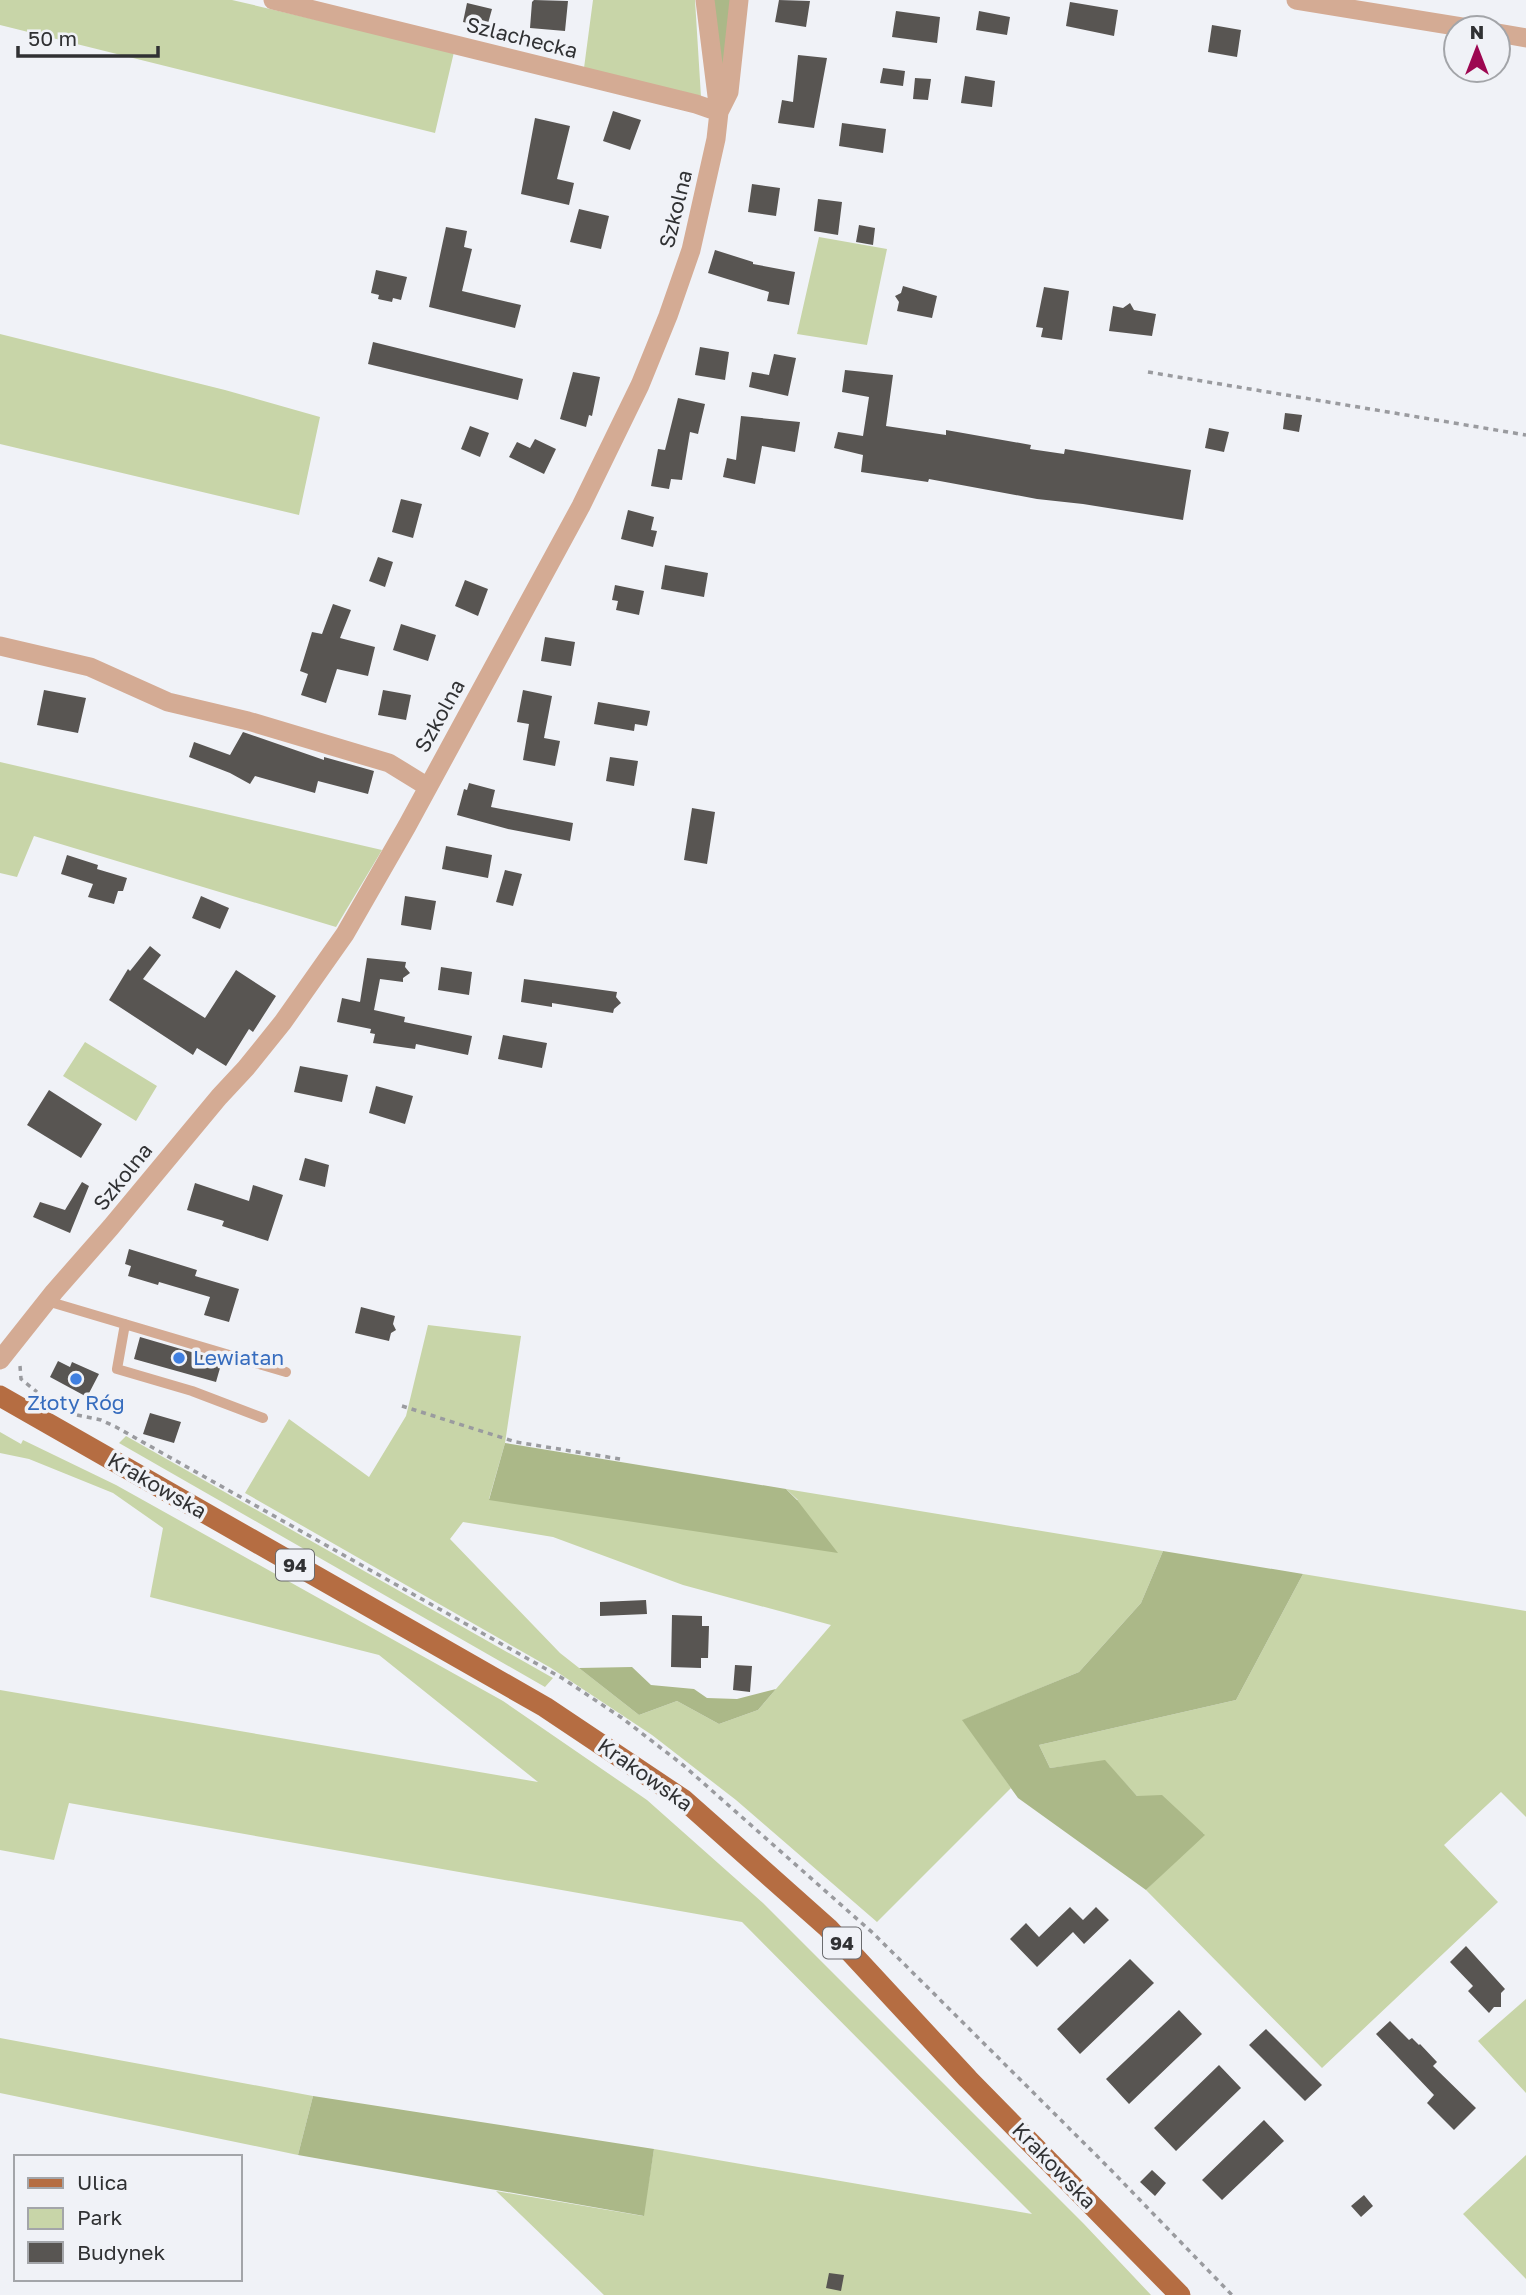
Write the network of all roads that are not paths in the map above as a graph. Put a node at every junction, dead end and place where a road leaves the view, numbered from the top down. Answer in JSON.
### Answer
{"nodes":[{"id":1,"x":273,"y":0,"type":"edge"},
{"id":2,"x":705,"y":0,"type":"edge"},
{"id":3,"x":739,"y":0,"type":"edge"},
{"id":4,"x":1296,"y":0,"type":"edge"},
{"id":5,"x":1442,"y":24,"type":"edge"},
{"id":6,"x":719,"y":112,"type":"junction"},
{"id":7,"x":0,"y":646,"type":"edge"},
{"id":8,"x":428,"y":787,"type":"junction"},
{"id":9,"x":47,"y":1301,"type":"junction"},
{"id":10,"x":125,"y":1324,"type":"junction"},
{"id":11,"x":0,"y":1360,"type":"edge"},
{"id":12,"x":286,"y":1372,"type":"dead end"},
{"id":13,"x":0,"y":1396,"type":"edge"},
{"id":14,"x":263,"y":1418,"type":"dead end"},
{"id":15,"x":1180,"y":2295,"type":"edge"}],
"edges":[{"from":1,"to":6,"type":"street","name":"Szlachecka"},
{"from":2,"to":6,"type":"street"},
{"from":3,"to":6,"type":"street","name":"Szkolna"},
{"from":4,"to":5,"type":"street"},
{"from":6,"to":8,"type":"street","name":"Szkolna"},
{"from":7,"to":8,"type":"street"},
{"from":8,"to":9,"type":"street","name":"Szkolna"},
{"from":9,"to":10,"type":"lane"},
{"from":9,"to":11,"type":"street","name":"Szkolna"},
{"from":10,"to":12,"type":"lane"},
{"from":10,"to":14,"type":"lane"},
{"from":13,"to":15,"type":"main road","name":"Krakowska","number":"94"}]}
